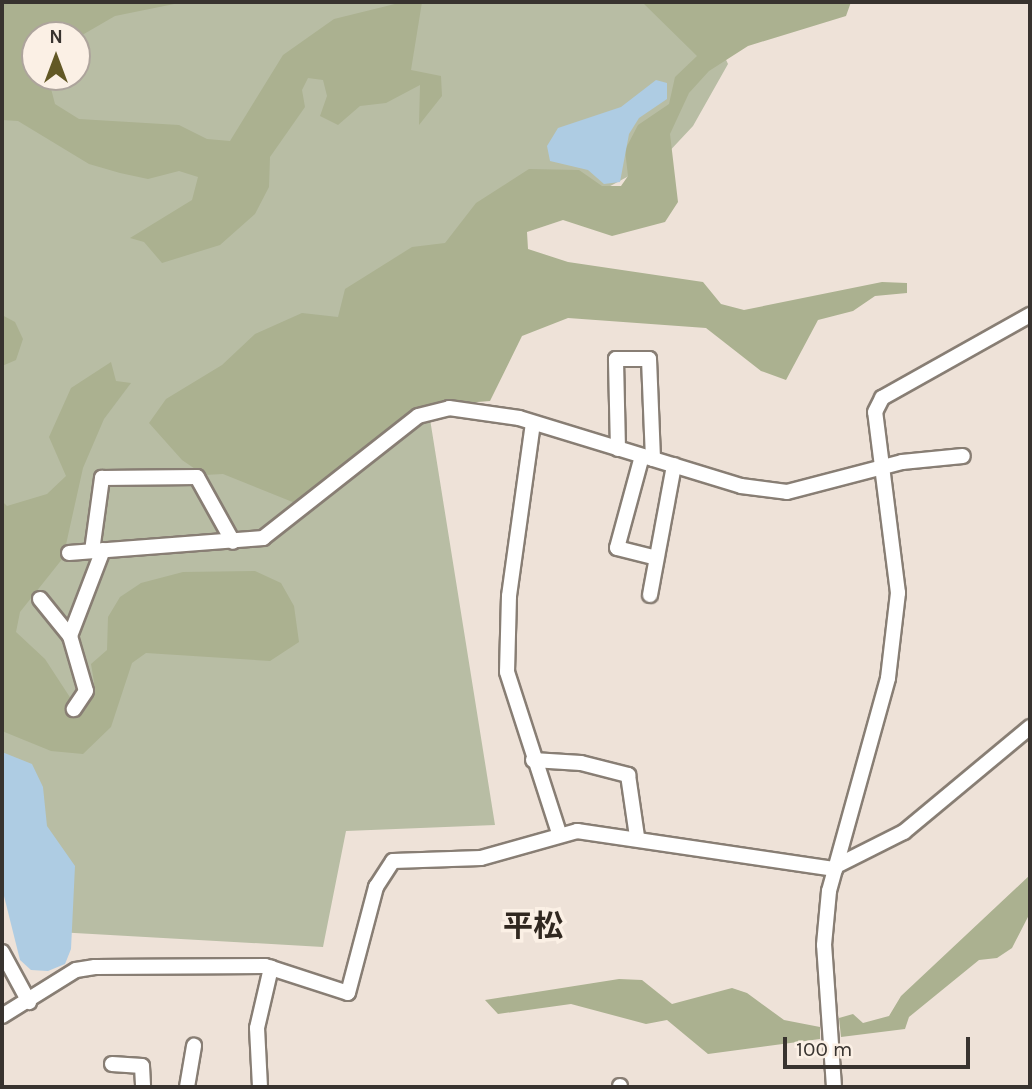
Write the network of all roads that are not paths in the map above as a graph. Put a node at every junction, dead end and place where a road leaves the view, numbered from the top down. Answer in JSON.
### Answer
{"nodes":[{"id":1,"x":1030,"y":315,"type":"edge"},
{"id":2,"x":533,"y":423,"type":"junction"},
{"id":3,"x":618,"y":449,"type":"junction"},
{"id":4,"x":963,"y":456,"type":"dead end"},
{"id":5,"x":648,"y":458,"type":"junction"},
{"id":6,"x":674,"y":465,"type":"junction"},
{"id":7,"x":878,"y":472,"type":"junction"},
{"id":8,"x":233,"y":542,"type":"junction"},
{"id":9,"x":98,"y":551,"type":"junction"},
{"id":10,"x":69,"y":553,"type":"dead end"},
{"id":11,"x":653,"y":557,"type":"junction"},
{"id":12,"x":650,"y":596,"type":"dead end"},
{"id":13,"x":40,"y":599,"type":"dead end"},
{"id":14,"x":70,"y":636,"type":"junction"},
{"id":15,"x":74,"y":709,"type":"dead end"},
{"id":16,"x":1030,"y":727,"type":"edge"},
{"id":17,"x":533,"y":760,"type":"junction"},
{"id":18,"x":559,"y":833,"type":"junction"},
{"id":19,"x":637,"y":837,"type":"junction"},
{"id":20,"x":835,"y":867,"type":"junction"},
{"id":21,"x":2,"y":952,"type":"edge"},
{"id":22,"x":271,"y":968,"type":"junction"},
{"id":23,"x":29,"y":1002,"type":"junction"},
{"id":24,"x":2,"y":1016,"type":"edge"},
{"id":25,"x":194,"y":1046,"type":"dead end"},
{"id":26,"x":112,"y":1064,"type":"dead end"},
{"id":27,"x":144,"y":1087,"type":"edge"},
{"id":28,"x":187,"y":1087,"type":"edge"},
{"id":29,"x":260,"y":1087,"type":"edge"},
{"id":30,"x":834,"y":1087,"type":"edge"}],
"edges":[{"from":1,"to":7,"type":"street"},
{"from":2,"to":3,"type":"street"},
{"from":2,"to":8,"type":"street"},
{"from":2,"to":17,"type":"street"},
{"from":3,"to":5,"type":"street"},
{"from":3,"to":5,"type":"street"},
{"from":4,"to":7,"type":"street"},
{"from":5,"to":6,"type":"street"},
{"from":5,"to":11,"type":"street"},
{"from":6,"to":7,"type":"street"},
{"from":6,"to":11,"type":"street"},
{"from":7,"to":20,"type":"street"},
{"from":8,"to":9,"type":"street"},
{"from":8,"to":9,"type":"street"},
{"from":9,"to":10,"type":"street"},
{"from":9,"to":14,"type":"street"},
{"from":11,"to":12,"type":"street"},
{"from":13,"to":14,"type":"street"},
{"from":14,"to":15,"type":"street"},
{"from":16,"to":20,"type":"street"},
{"from":17,"to":18,"type":"street"},
{"from":17,"to":19,"type":"street"},
{"from":18,"to":19,"type":"street"},
{"from":18,"to":22,"type":"street"},
{"from":19,"to":20,"type":"street"},
{"from":20,"to":30,"type":"street"},
{"from":21,"to":23,"type":"street"},
{"from":22,"to":23,"type":"street"},
{"from":22,"to":29,"type":"street"},
{"from":23,"to":24,"type":"street"},
{"from":25,"to":28,"type":"street"},
{"from":26,"to":27,"type":"street"}]}
